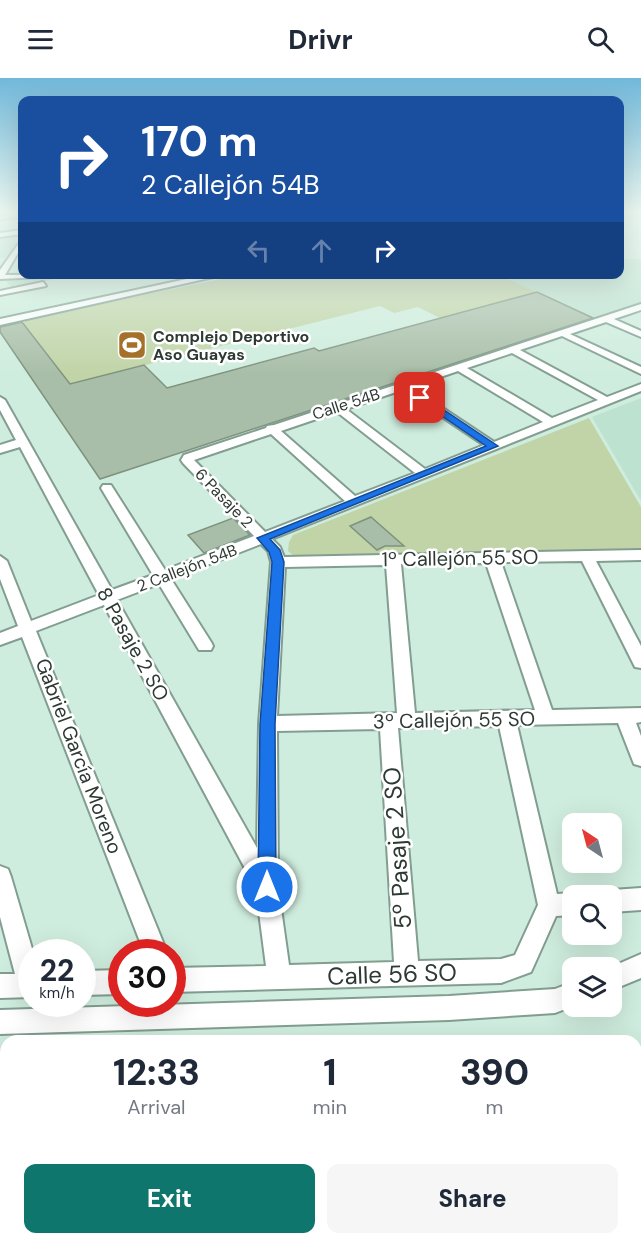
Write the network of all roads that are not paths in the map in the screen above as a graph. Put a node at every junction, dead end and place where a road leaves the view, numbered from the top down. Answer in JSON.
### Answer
{"nodes":[{"id":1,"x":18,"y":277,"type":"edge"},
{"id":2,"x":0,"y":278,"type":"edge"},
{"id":3,"x":70,"y":279,"type":"edge"},
{"id":4,"x":195,"y":279,"type":"edge"},
{"id":5,"x":2,"y":292,"type":"edge"},
{"id":6,"x":641,"y":307,"type":"edge"},
{"id":7,"x":605,"y":318,"type":"junction"},
{"id":8,"x":0,"y":322,"type":"edge"},
{"id":9,"x":562,"y":333,"type":"junction"},
{"id":10,"x":641,"y":334,"type":"edge"},
{"id":11,"x":511,"y":349,"type":"junction"},
{"id":12,"x":458,"y":367,"type":"junction"},
{"id":13,"x":641,"y":371,"type":"edge"},
{"id":14,"x":402,"y":385,"type":"junction"},
{"id":15,"x":641,"y":387,"type":"edge"},
{"id":16,"x":0,"y":400,"type":"edge"},
{"id":17,"x":607,"y":401,"type":"junction"},
{"id":18,"x":337,"y":407,"type":"junction"},
{"id":19,"x":552,"y":423,"type":"junction"},
{"id":20,"x":271,"y":428,"type":"junction"},
{"id":21,"x":22,"y":442,"type":"junction"},
{"id":22,"x":493,"y":446,"type":"junction"},
{"id":23,"x":0,"y":449,"type":"edge"},
{"id":24,"x":188,"y":458,"type":"joint"},
{"id":25,"x":424,"y":474,"type":"junction"},
{"id":26,"x":107,"y":488,"type":"dead end"},
{"id":27,"x":354,"y":502,"type":"junction"},
{"id":28,"x":263,"y":538,"type":"junction"},
{"id":29,"x":641,"y":555,"type":"edge"},
{"id":30,"x":587,"y":556,"type":"junction"},
{"id":31,"x":492,"y":558,"type":"junction"},
{"id":32,"x":393,"y":560,"type":"junction"},
{"id":33,"x":0,"y":561,"type":"edge"},
{"id":34,"x":278,"y":562,"type":"junction"},
{"id":35,"x":163,"y":577,"type":"junction"},
{"id":36,"x":108,"y":598,"type":"junction"},
{"id":37,"x":28,"y":628,"type":"junction"},
{"id":38,"x":0,"y":639,"type":"edge"},
{"id":39,"x":205,"y":646,"type":"dead end"},
{"id":40,"x":641,"y":662,"type":"edge"},
{"id":41,"x":633,"y":716,"type":"edge"},
{"id":42,"x":506,"y":718,"type":"junction"},
{"id":43,"x":546,"y":718,"type":"junction"},
{"id":44,"x":397,"y":721,"type":"junction"},
{"id":45,"x":268,"y":724,"type":"junction"},
{"id":46,"x":641,"y":758,"type":"edge"},
{"id":47,"x":0,"y":877,"type":"edge"},
{"id":48,"x":267,"y":887,"type":"junction"},
{"id":49,"x":641,"y":899,"type":"edge"},
{"id":50,"x":622,"y":900,"type":"edge"},
{"id":51,"x":562,"y":905,"type":"edge"},
{"id":52,"x":549,"y":906,"type":"junction"},
{"id":53,"x":150,"y":939,"type":"edge"},
{"id":54,"x":18,"y":940,"type":"edge"},
{"id":55,"x":641,"y":966,"type":"edge"},
{"id":56,"x":407,"y":974,"type":"junction"},
{"id":57,"x":622,"y":974,"type":"edge"},
{"id":58,"x":279,"y":977,"type":"junction"},
{"id":59,"x":186,"y":980,"type":"edge"},
{"id":60,"x":0,"y":986,"type":"edge"},
{"id":61,"x":18,"y":986,"type":"edge"},
{"id":62,"x":562,"y":998,"type":"edge"},
{"id":63,"x":0,"y":1022,"type":"edge"}],
"edges":[{"from":1,"to":2,"type":"street"},
{"from":2,"to":5,"type":"street"},
{"from":3,"to":5,"type":"street"},
{"from":4,"to":8,"type":"street"},
{"from":6,"to":7,"type":"street","name":"Calle 54B"},
{"from":7,"to":9,"type":"street","name":"Calle 54B"},
{"from":7,"to":10,"type":"street"},
{"from":9,"to":11,"type":"street","name":"Calle 54B"},
{"from":9,"to":13,"type":"street"},
{"from":11,"to":12,"type":"street","name":"Calle 54B"},
{"from":11,"to":17,"type":"street"},
{"from":12,"to":14,"type":"street","name":"Calle 54B"},
{"from":12,"to":19,"type":"street"},
{"from":14,"to":18,"type":"street","name":"Calle 54B"},
{"from":14,"to":22,"type":"street"},
{"from":15,"to":17,"type":"street","name":"2 Callejón 54B"},
{"from":16,"to":21,"type":"street","name":"8 Pasaje 2 SO"},
{"from":17,"to":19,"type":"street","name":"2 Callejón 54B"},
{"from":18,"to":20,"type":"street","name":"Calle 54B"},
{"from":18,"to":25,"type":"street"},
{"from":19,"to":22,"type":"street","name":"2 Callejón 54B"},
{"from":20,"to":24,"type":"street","name":"Calle 54B"},
{"from":20,"to":27,"type":"street"},
{"from":21,"to":23,"type":"street"},
{"from":21,"to":36,"type":"street","name":"8 Pasaje 2 SO"},
{"from":22,"to":25,"type":"street","name":"2 Callejón 54B"},
{"from":24,"to":28,"type":"street","name":"6 Pasaje 2"},
{"from":25,"to":27,"type":"street","name":"2 Callejón 54B"},
{"from":26,"to":35,"type":"street"},
{"from":27,"to":28,"type":"street","name":"2 Callejón 54B"},
{"from":28,"to":34,"type":"street","name":"6 Pasaje 2"},
{"from":28,"to":35,"type":"street","name":"2 Callejón 54B"},
{"from":29,"to":30,"type":"street","name":"1º Callejón 55 SO"},
{"from":30,"to":31,"type":"street","name":"1º Callejón 55 SO"},
{"from":30,"to":40,"type":"street"},
{"from":31,"to":32,"type":"street","name":"1º Callejón 55 SO"},
{"from":31,"to":43,"type":"street"},
{"from":32,"to":34,"type":"street","name":"1º Callejón 55 SO"},
{"from":32,"to":44,"type":"street","name":"5º Pasaje 2 SO"},
{"from":33,"to":37,"type":"street","name":"Gabriel García Moreno"},
{"from":34,"to":45,"type":"street"},
{"from":35,"to":36,"type":"street","name":"2 Callejón 54B"},
{"from":35,"to":39,"type":"street"},
{"from":36,"to":37,"type":"street","name":"2 Callejón 54B"},
{"from":36,"to":48,"type":"street","name":"8 Pasaje 2 SO"},
{"from":37,"to":38,"type":"street","name":"2 Callejón 54B"},
{"from":37,"to":53,"type":"street","name":"Gabriel García Moreno"},
{"from":41,"to":43,"type":"street","name":"3º Callejón 55 SO"},
{"from":41,"to":46,"type":"street"},
{"from":42,"to":43,"type":"street","name":"3º Callejón 55 SO"},
{"from":42,"to":44,"type":"street","name":"3º Callejón 55 SO"},
{"from":42,"to":52,"type":"street"},
{"from":44,"to":45,"type":"street","name":"3º Callejón 55 SO"},
{"from":44,"to":56,"type":"street","name":"5º Pasaje 2 SO"},
{"from":45,"to":48,"type":"street"},
{"from":47,"to":54,"type":"street"},
{"from":48,"to":58,"type":"street"},
{"from":49,"to":50,"type":"street"},
{"from":51,"to":52,"type":"street"},
{"from":52,"to":56,"type":"street","name":"Calle 56 SO"},
{"from":55,"to":57,"type":"street"},
{"from":56,"to":58,"type":"street","name":"Calle 56 SO"},
{"from":58,"to":59,"type":"street","name":"Calle 56 SO"},
{"from":60,"to":61,"type":"street"},
{"from":62,"to":63,"type":"street"}]}
